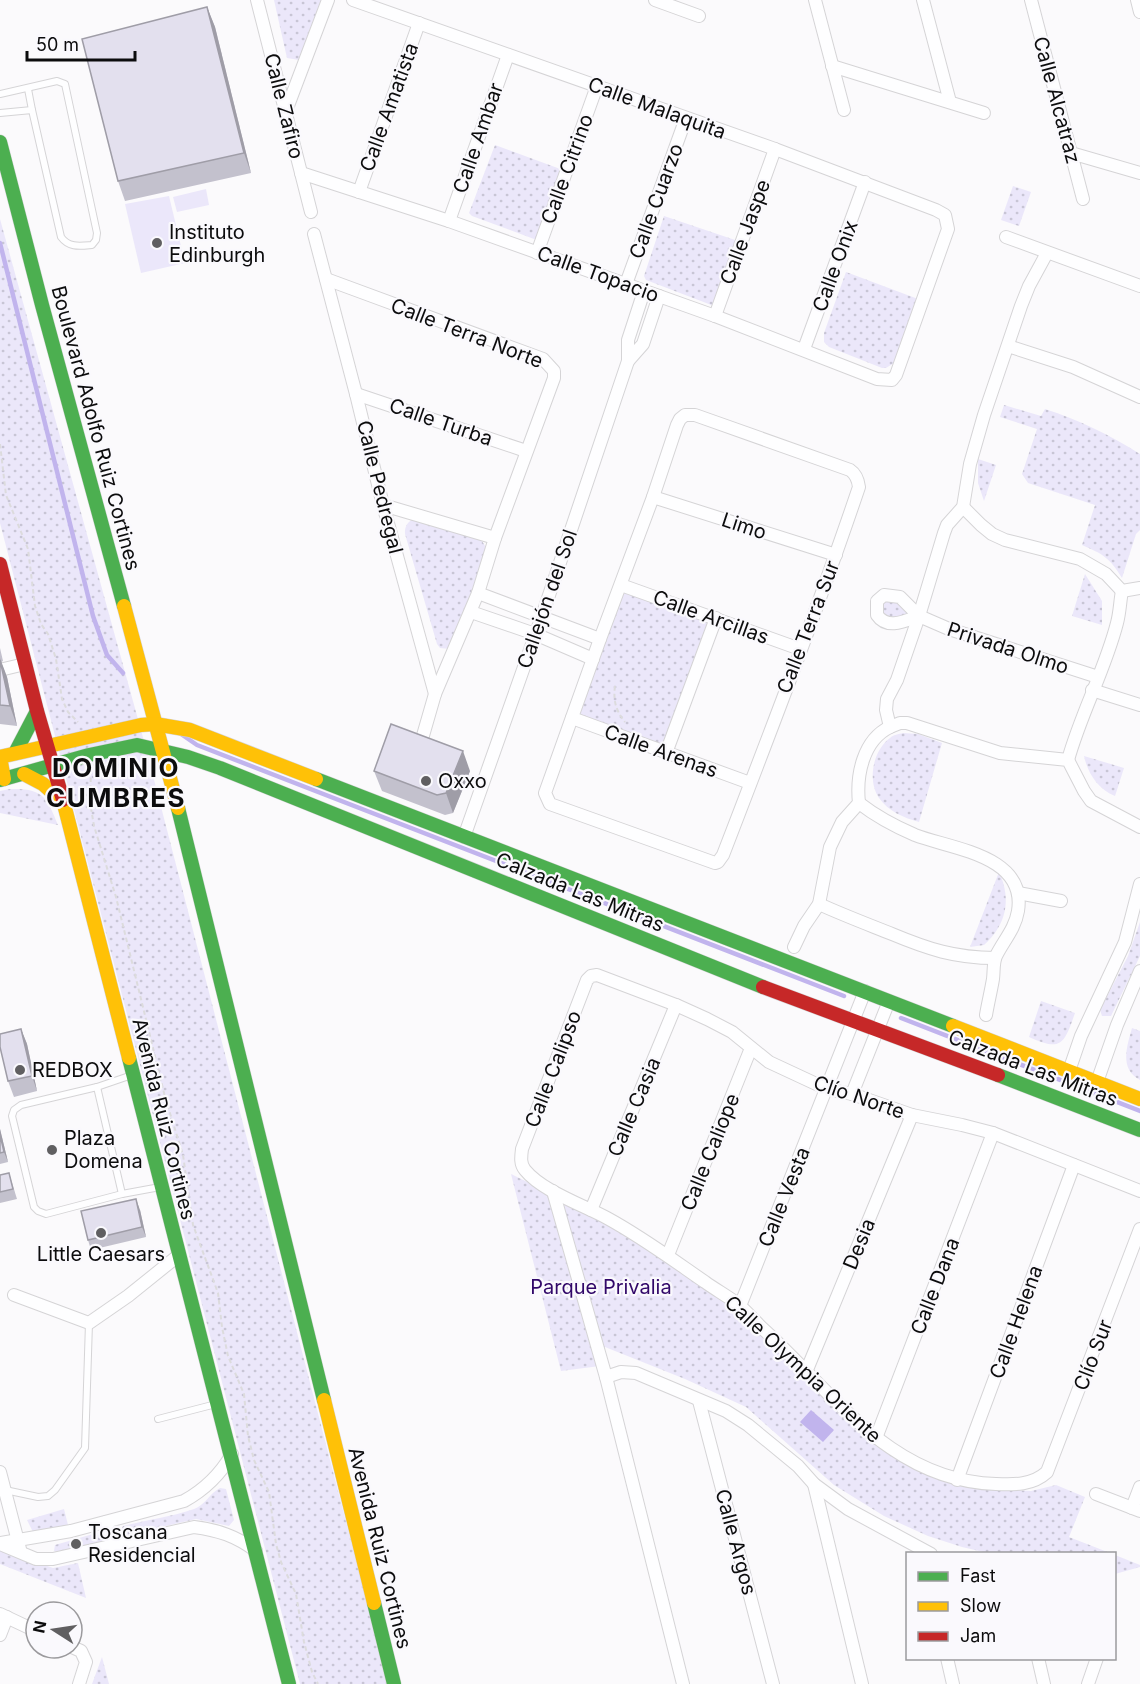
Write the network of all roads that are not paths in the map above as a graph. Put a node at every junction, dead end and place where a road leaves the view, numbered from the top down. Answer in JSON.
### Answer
{"nodes":[{"id":1,"x":257,"y":0,"type":"edge"},
{"id":2,"x":328,"y":0,"type":"edge"},
{"id":3,"x":353,"y":0,"type":"edge"},
{"id":4,"x":655,"y":0,"type":"edge"},
{"id":5,"x":815,"y":0,"type":"edge"},
{"id":6,"x":923,"y":0,"type":"edge"},
{"id":7,"x":1031,"y":0,"type":"edge"},
{"id":8,"x":1137,"y":0,"type":"edge"},
{"id":9,"x":1140,"y":12,"type":"edge"},
{"id":10,"x":699,"y":16,"type":"dead end"},
{"id":11,"x":419,"y":23,"type":"junction"},
{"id":12,"x":508,"y":55,"type":"junction"},
{"id":13,"x":832,"y":66,"type":"junction"},
{"id":14,"x":597,"y":86,"type":"junction"},
{"id":15,"x":28,"y":89,"type":"junction"},
{"id":16,"x":0,"y":94,"type":"edge"},
{"id":17,"x":950,"y":102,"type":"junction"},
{"id":18,"x":32,"y":110,"type":"junction"},
{"id":19,"x":844,"y":110,"type":"dead end"},
{"id":20,"x":286,"y":111,"type":"junction"},
{"id":21,"x":0,"y":113,"type":"edge"},
{"id":22,"x":984,"y":113,"type":"dead end"},
{"id":23,"x":686,"y":118,"type":"junction"},
{"id":24,"x":0,"y":142,"type":"edge"},
{"id":25,"x":775,"y":149,"type":"junction"},
{"id":26,"x":1071,"y":153,"type":"junction"},
{"id":27,"x":301,"y":173,"type":"junction"},
{"id":28,"x":1140,"y":173,"type":"edge"},
{"id":29,"x":865,"y":182,"type":"junction"},
{"id":30,"x":359,"y":192,"type":"junction"},
{"id":31,"x":1083,"y":199,"type":"dead end"},
{"id":32,"x":311,"y":213,"type":"dead end"},
{"id":33,"x":449,"y":221,"type":"junction"},
{"id":34,"x":314,"y":234,"type":"dead end"},
{"id":35,"x":1006,"y":237,"type":"dead end"},
{"id":36,"x":537,"y":253,"type":"junction"},
{"id":37,"x":1047,"y":253,"type":"junction"},
{"id":38,"x":326,"y":279,"type":"junction"},
{"id":39,"x":626,"y":284,"type":"junction"},
{"id":40,"x":1140,"y":286,"type":"edge"},
{"id":41,"x":644,"y":291,"type":"junction"},
{"id":42,"x":659,"y":296,"type":"junction"},
{"id":43,"x":715,"y":316,"type":"junction"},
{"id":44,"x":1008,"y":346,"type":"junction"},
{"id":45,"x":804,"y":349,"type":"junction"},
{"id":46,"x":628,"y":361,"type":"junction"},
{"id":47,"x":892,"y":380,"type":"joint"},
{"id":48,"x":356,"y":394,"type":"junction"},
{"id":49,"x":1140,"y":397,"type":"edge"},
{"id":50,"x":526,"y":451,"type":"junction"},
{"id":51,"x":653,"y":496,"type":"junction"},
{"id":52,"x":382,"y":505,"type":"junction"},
{"id":53,"x":963,"y":507,"type":"junction"},
{"id":54,"x":495,"y":538,"type":"junction"},
{"id":55,"x":836,"y":555,"type":"junction"},
{"id":56,"x":0,"y":564,"type":"edge"},
{"id":57,"x":621,"y":585,"type":"junction"},
{"id":58,"x":1140,"y":588,"type":"edge"},
{"id":59,"x":3,"y":589,"type":"edge"},
{"id":60,"x":1122,"y":591,"type":"junction"},
{"id":61,"x":478,"y":593,"type":"junction"},
{"id":62,"x":471,"y":612,"type":"junction"},
{"id":63,"x":543,"y":616,"type":"junction"},
{"id":64,"x":919,"y":616,"type":"junction"},
{"id":65,"x":716,"y":618,"type":"junction"},
{"id":66,"x":535,"y":634,"type":"junction"},
{"id":67,"x":600,"y":639,"type":"junction"},
{"id":68,"x":800,"y":649,"type":"junction"},
{"id":69,"x":593,"y":659,"type":"junction"},
{"id":70,"x":25,"y":664,"type":"junction"},
{"id":71,"x":0,"y":670,"type":"edge"},
{"id":72,"x":1098,"y":677,"type":"junction"},
{"id":73,"x":1092,"y":690,"type":"junction"},
{"id":74,"x":435,"y":694,"type":"junction"},
{"id":75,"x":1140,"y":705,"type":"edge"},
{"id":76,"x":37,"y":711,"type":"junction"},
{"id":77,"x":572,"y":718,"type":"junction"},
{"id":78,"x":155,"y":724,"type":"junction"},
{"id":79,"x":891,"y":727,"type":"junction"},
{"id":80,"x":422,"y":739,"type":"edge"},
{"id":81,"x":46,"y":746,"type":"junction"},
{"id":82,"x":164,"y":751,"type":"junction"},
{"id":83,"x":15,"y":753,"type":"junction"},
{"id":84,"x":666,"y":753,"type":"junction"},
{"id":85,"x":0,"y":757,"type":"edge"},
{"id":86,"x":1068,"y":760,"type":"junction"},
{"id":87,"x":53,"y":765,"type":"junction"},
{"id":88,"x":24,"y":774,"type":"junction"},
{"id":89,"x":2,"y":780,"type":"edge"},
{"id":90,"x":750,"y":783,"type":"junction"},
{"id":91,"x":64,"y":803,"type":"junction"},
{"id":92,"x":859,"y":803,"type":"junction"},
{"id":93,"x":1140,"y":827,"type":"edge"},
{"id":94,"x":464,"y":837,"type":"junction"},
{"id":95,"x":1140,"y":884,"type":"edge"},
{"id":96,"x":1018,"y":893,"type":"junction"},
{"id":97,"x":1061,"y":901,"type":"dead end"},
{"id":98,"x":819,"y":904,"type":"junction"},
{"id":99,"x":794,"y":947,"type":"dead end"},
{"id":100,"x":995,"y":958,"type":"junction"},
{"id":101,"x":1140,"y":971,"type":"edge"},
{"id":102,"x":591,"y":976,"type":"joint"},
{"id":103,"x":865,"y":991,"type":"junction"},
{"id":104,"x":889,"y":1000,"type":"junction"},
{"id":105,"x":676,"y":1005,"type":"junction"},
{"id":106,"x":986,"y":1015,"type":"dead end"},
{"id":107,"x":854,"y":1022,"type":"junction"},
{"id":108,"x":877,"y":1031,"type":"junction"},
{"id":109,"x":751,"y":1048,"type":"junction"},
{"id":110,"x":1069,"y":1071,"type":"junction"},
{"id":111,"x":133,"y":1075,"type":"junction"},
{"id":112,"x":1097,"y":1082,"type":"junction"},
{"id":113,"x":97,"y":1086,"type":"junction"},
{"id":114,"x":827,"y":1089,"type":"junction"},
{"id":115,"x":852,"y":1094,"type":"junction"},
{"id":116,"x":1140,"y":1099,"type":"edge"},
{"id":117,"x":912,"y":1115,"type":"junction"},
{"id":118,"x":1140,"y":1130,"type":"edge"},
{"id":119,"x":993,"y":1133,"type":"junction"},
{"id":120,"x":1074,"y":1165,"type":"junction"},
{"id":121,"x":522,"y":1166,"type":"joint"},
{"id":122,"x":161,"y":1187,"type":"junction"},
{"id":123,"x":553,"y":1191,"type":"junction"},
{"id":124,"x":1140,"y":1191,"type":"edge"},
{"id":125,"x":122,"y":1194,"type":"junction"},
{"id":126,"x":591,"y":1210,"type":"junction"},
{"id":127,"x":1140,"y":1229,"type":"edge"},
{"id":128,"x":179,"y":1255,"type":"junction"},
{"id":129,"x":668,"y":1255,"type":"junction"},
{"id":130,"x":14,"y":1295,"type":"dead end"},
{"id":131,"x":740,"y":1306,"type":"junction"},
{"id":132,"x":89,"y":1323,"type":"junction"},
{"id":133,"x":806,"y":1372,"type":"junction"},
{"id":134,"x":606,"y":1377,"type":"junction"},
{"id":135,"x":699,"y":1401,"type":"junction"},
{"id":136,"x":218,"y":1404,"type":"junction"},
{"id":137,"x":158,"y":1419,"type":"dead end"},
{"id":138,"x":876,"y":1438,"type":"junction"},
{"id":139,"x":232,"y":1454,"type":"junction"},
{"id":140,"x":0,"y":1472,"type":"edge"},
{"id":141,"x":1041,"y":1478,"type":"joint"},
{"id":142,"x":957,"y":1480,"type":"junction"},
{"id":143,"x":814,"y":1484,"type":"junction"},
{"id":144,"x":1140,"y":1487,"type":"edge"},
{"id":145,"x":5,"y":1490,"type":"junction"},
{"id":146,"x":1096,"y":1494,"type":"dead end"},
{"id":147,"x":1136,"y":1509,"type":"edge"},
{"id":148,"x":106,"y":1522,"type":"junction"},
{"id":149,"x":0,"y":1544,"type":"edge"},
{"id":150,"x":113,"y":1545,"type":"junction"},
{"id":151,"x":20,"y":1547,"type":"junction"},
{"id":152,"x":256,"y":1551,"type":"junction"},
{"id":153,"x":920,"y":1551,"type":"edge"},
{"id":154,"x":4,"y":1616,"type":"edge"},
{"id":155,"x":24,"y":1625,"type":"edge"},
{"id":156,"x":0,"y":1635,"type":"edge"},
{"id":157,"x":84,"y":1658,"type":"edge"},
{"id":158,"x":947,"y":1660,"type":"edge"},
{"id":159,"x":1038,"y":1660,"type":"edge"},
{"id":160,"x":1097,"y":1660,"type":"edge"},
{"id":161,"x":79,"y":1684,"type":"edge"},
{"id":162,"x":289,"y":1684,"type":"edge"},
{"id":163,"x":394,"y":1684,"type":"edge"},
{"id":164,"x":683,"y":1684,"type":"edge"},
{"id":165,"x":773,"y":1684,"type":"edge"},
{"id":166,"x":862,"y":1684,"type":"edge"},
{"id":167,"x":953,"y":1684,"type":"edge"},
{"id":168,"x":1044,"y":1684,"type":"edge"},
{"id":169,"x":1088,"y":1684,"type":"edge"}],
"edges":[{"from":1,"to":20,"type":"street","name":"Calle Zafiro"},
{"from":2,"to":20,"type":"street"},
{"from":3,"to":11,"type":"street","name":"Calle Malaquita"},
{"from":4,"to":10,"type":"street"},
{"from":5,"to":13,"type":"street"},
{"from":6,"to":17,"type":"street"},
{"from":7,"to":26,"type":"street","name":"Calle Alcatraz"},
{"from":8,"to":9,"type":"street"},
{"from":11,"to":12,"type":"street","name":"Calle Malaquita"},
{"from":11,"to":30,"type":"street","name":"Calle Amatista"},
{"from":12,"to":14,"type":"street","name":"Calle Malaquita"},
{"from":12,"to":33,"type":"street","name":"Calle Ambar"},
{"from":13,"to":17,"type":"street"},
{"from":13,"to":19,"type":"street"},
{"from":14,"to":23,"type":"street","name":"Calle Malaquita"},
{"from":14,"to":36,"type":"street","name":"Calle Citrino"},
{"from":15,"to":16,"type":"lane"},
{"from":15,"to":18,"type":"lane"},
{"from":15,"to":18,"type":"lane"},
{"from":17,"to":22,"type":"street"},
{"from":18,"to":21,"type":"lane"},
{"from":20,"to":27,"type":"street","name":"Calle Zafiro"},
{"from":23,"to":25,"type":"street","name":"Calle Malaquita"},
{"from":23,"to":39,"type":"street","name":"Calle Cuarzo"},
{"from":24,"to":78,"type":"main road","name":"Boulevard Adolfo Ruiz Cortines"},
{"from":25,"to":29,"type":"street","name":"Calle Malaquita"},
{"from":25,"to":43,"type":"street","name":"Calle Jaspe"},
{"from":26,"to":28,"type":"street"},
{"from":26,"to":31,"type":"street","name":"Calle Alcatraz"},
{"from":27,"to":30,"type":"street","name":"Calle Topacio"},
{"from":27,"to":32,"type":"street","name":"Calle Zafiro"},
{"from":29,"to":45,"type":"street","name":"Calle Onix"},
{"from":29,"to":47,"type":"street","name":"Calle Malaquita"},
{"from":30,"to":33,"type":"street","name":"Calle Topacio"},
{"from":33,"to":36,"type":"street","name":"Calle Topacio"},
{"from":34,"to":38,"type":"street","name":"Calle Pedregal"},
{"from":35,"to":37,"type":"street"},
{"from":36,"to":39,"type":"street","name":"Calle Topacio"},
{"from":37,"to":40,"type":"street"},
{"from":37,"to":44,"type":"street"},
{"from":38,"to":48,"type":"street","name":"Calle Pedregal"},
{"from":38,"to":50,"type":"street","name":"Calle Terra Norte"},
{"from":39,"to":41,"type":"street","name":"Calle Topacio"},
{"from":41,"to":42,"type":"street","name":"Calle Topacio"},
{"from":41,"to":46,"type":"street","name":"Callejón del Sol"},
{"from":42,"to":43,"type":"street","name":"Calle Topacio"},
{"from":42,"to":46,"type":"street","name":"Callejón del Sol"},
{"from":43,"to":45,"type":"street","name":"Calle Topacio"},
{"from":44,"to":49,"type":"street"},
{"from":44,"to":53,"type":"street"},
{"from":45,"to":47,"type":"street","name":"Calle Topacio"},
{"from":46,"to":63,"type":"street","name":"Callejón del Sol"},
{"from":48,"to":50,"type":"street","name":"Calle Turba"},
{"from":48,"to":52,"type":"street","name":"Calle Pedregal"},
{"from":50,"to":54,"type":"street","name":"Calle Terra Norte"},
{"from":51,"to":55,"type":"street","name":"Limo"},
{"from":51,"to":55,"type":"street","name":"Calle Terra Sur"},
{"from":51,"to":57,"type":"street","name":"Calle Terra Sur"},
{"from":52,"to":54,"type":"street"},
{"from":52,"to":74,"type":"street","name":"Calle Pedregal"},
{"from":53,"to":60,"type":"street"},
{"from":53,"to":64,"type":"street"},
{"from":54,"to":61,"type":"street","name":"Calle Terra Norte"},
{"from":55,"to":68,"type":"street","name":"Calle Terra Sur"},
{"from":56,"to":59,"type":"main road","name":"Avenida Ruiz Cortines"},
{"from":57,"to":65,"type":"street","name":"Calle Arcillas"},
{"from":57,"to":67,"type":"street","name":"Calle Terra Sur"},
{"from":58,"to":60,"type":"street"},
{"from":59,"to":70,"type":"main road","name":"Avenida Ruiz Cortines"},
{"from":60,"to":72,"type":"street"},
{"from":61,"to":62,"type":"street","name":"Calle Terra Norte"},
{"from":61,"to":63,"type":"street"},
{"from":62,"to":66,"type":"street"},
{"from":62,"to":74,"type":"street","name":"Calle Terra Norte"},
{"from":63,"to":66,"type":"street","name":"Callejón del Sol"},
{"from":63,"to":67,"type":"street"},
{"from":64,"to":72,"type":"street","name":"Privada Olmo"},
{"from":64,"to":79,"type":"street"},
{"from":65,"to":68,"type":"street","name":"Calle Arcillas"},
{"from":65,"to":84,"type":"street"},
{"from":66,"to":69,"type":"street"},
{"from":66,"to":94,"type":"street","name":"Callejón del Sol"},
{"from":67,"to":69,"type":"street","name":"Calle Terra Sur"},
{"from":68,"to":90,"type":"street","name":"Calle Terra Sur"},
{"from":69,"to":77,"type":"street","name":"Calle Terra Sur"},
{"from":70,"to":71,"type":"street"},
{"from":70,"to":76,"type":"main road","name":"Avenida Ruiz Cortines"},
{"from":72,"to":73,"type":"street"},
{"from":73,"to":75,"type":"street"},
{"from":73,"to":86,"type":"street"},
{"from":74,"to":80,"type":"street","name":"Calle Terra Norte"},
{"from":76,"to":81,"type":"main road","name":"Avenida Ruiz Cortines"},
{"from":76,"to":83,"type":"main road"},
{"from":77,"to":84,"type":"street","name":"Calle Arenas"},
{"from":77,"to":90,"type":"street","name":"Calle Terra Sur"},
{"from":78,"to":81,"type":"main road","name":"Calzada Las Mitras"},
{"from":78,"to":82,"type":"main road","name":"Avenida Ruiz Cortines"},
{"from":78,"to":94,"type":"main road","name":"Calzada Las Mitras"},
{"from":79,"to":86,"type":"street"},
{"from":79,"to":92,"type":"street"},
{"from":81,"to":83,"type":"main road","name":"Calzada Las Mitras"},
{"from":81,"to":87,"type":"main road","name":"Avenida Ruiz Cortines"},
{"from":82,"to":87,"type":"main road","name":"Calzada Las Mitras"},
{"from":82,"to":107,"type":"main road","name":"Calzada Las Mitras"},
{"from":82,"to":163,"type":"main road","name":"Avenida Ruiz Cortines"},
{"from":83,"to":85,"type":"main road","name":"Calzada Las Mitras"},
{"from":84,"to":90,"type":"street","name":"Calle Arenas"},
{"from":85,"to":89,"type":"main road"},
{"from":86,"to":93,"type":"street"},
{"from":87,"to":88,"type":"main road","name":"Calzada Las Mitras"},
{"from":87,"to":91,"type":"main road","name":"Avenida Ruiz Cortines"},
{"from":88,"to":89,"type":"main road","name":"Calzada Las Mitras"},
{"from":88,"to":91,"type":"main road"},
{"from":91,"to":111,"type":"main road","name":"Avenida Ruiz Cortines"},
{"from":92,"to":96,"type":"street"},
{"from":92,"to":98,"type":"street"},
{"from":94,"to":103,"type":"main road","name":"Calzada Las Mitras"},
{"from":95,"to":110,"type":"street"},
{"from":96,"to":97,"type":"street"},
{"from":96,"to":100,"type":"street"},
{"from":98,"to":99,"type":"street"},
{"from":98,"to":100,"type":"street"},
{"from":100,"to":106,"type":"street"},
{"from":101,"to":112,"type":"street"},
{"from":102,"to":105,"type":"street","name":"Clío Norte"},
{"from":102,"to":121,"type":"street","name":"Calle Calipso"},
{"from":103,"to":104,"type":"main road","name":"Calzada Las Mitras"},
{"from":103,"to":107,"type":"street","name":"Calle Vesta"},
{"from":104,"to":108,"type":"street"},
{"from":104,"to":110,"type":"main road","name":"Calzada Las Mitras"},
{"from":105,"to":109,"type":"street","name":"Clío Norte"},
{"from":105,"to":126,"type":"street","name":"Calle Casia"},
{"from":107,"to":108,"type":"main road","name":"Calzada Las Mitras"},
{"from":107,"to":114,"type":"street","name":"Calle Vesta"},
{"from":108,"to":115,"type":"street"},
{"from":108,"to":118,"type":"main road","name":"Calzada Las Mitras"},
{"from":109,"to":114,"type":"street","name":"Clío Norte"},
{"from":109,"to":129,"type":"street","name":"Calle Caliope"},
{"from":110,"to":112,"type":"main road","name":"Calzada Las Mitras"},
{"from":111,"to":113,"type":"lane"},
{"from":111,"to":122,"type":"main road","name":"Avenida Ruiz Cortines"},
{"from":112,"to":116,"type":"main road","name":"Calzada Las Mitras"},
{"from":113,"to":125,"type":"lane"},
{"from":113,"to":125,"type":"lane"},
{"from":114,"to":115,"type":"street","name":"Clío Norte"},
{"from":114,"to":131,"type":"street","name":"Calle Vesta"},
{"from":115,"to":117,"type":"street","name":"Clío Norte"},
{"from":117,"to":119,"type":"street","name":"Clío Norte"},
{"from":117,"to":133,"type":"street","name":"Desia"},
{"from":119,"to":120,"type":"street","name":"Clío Norte"},
{"from":119,"to":138,"type":"street","name":"Calle Dana"},
{"from":120,"to":124,"type":"street","name":"Clío Norte"},
{"from":120,"to":142,"type":"street","name":"Calle Helena"},
{"from":121,"to":123,"type":"street","name":"Calle Olympia Oriente"},
{"from":122,"to":125,"type":"lane"},
{"from":122,"to":128,"type":"main road","name":"Avenida Ruiz Cortines"},
{"from":123,"to":126,"type":"street","name":"Calle Olympia Oriente"},
{"from":123,"to":134,"type":"street"},
{"from":126,"to":129,"type":"street","name":"Calle Olympia Oriente"},
{"from":127,"to":141,"type":"street","name":"Clío Sur"},
{"from":128,"to":132,"type":"street"},
{"from":128,"to":136,"type":"main road","name":"Avenida Ruiz Cortines"},
{"from":129,"to":131,"type":"street","name":"Calle Olympia Oriente"},
{"from":130,"to":132,"type":"street"},
{"from":131,"to":133,"type":"street","name":"Calle Olympia Oriente"},
{"from":132,"to":145,"type":"lane"},
{"from":133,"to":138,"type":"street","name":"Calle Olympia Oriente"},
{"from":134,"to":135,"type":"street"},
{"from":134,"to":164,"type":"street"},
{"from":135,"to":143,"type":"street"},
{"from":135,"to":165,"type":"street","name":"Calle Argos"},
{"from":136,"to":137,"type":"lane"},
{"from":136,"to":139,"type":"main road","name":"Avenida Ruiz Cortines"},
{"from":138,"to":142,"type":"street","name":"Calle Olympia Oriente"},
{"from":139,"to":148,"type":"street"},
{"from":139,"to":152,"type":"main road","name":"Avenida Ruiz Cortines"},
{"from":140,"to":145,"type":"street"},
{"from":141,"to":142,"type":"street","name":"Calle Olympia Oriente"},
{"from":143,"to":153,"type":"street"},
{"from":143,"to":166,"type":"street"},
{"from":144,"to":147,"type":"street"},
{"from":145,"to":151,"type":"street"},
{"from":146,"to":147,"type":"street"},
{"from":148,"to":150,"type":"street"},
{"from":148,"to":151,"type":"street"},
{"from":149,"to":151,"type":"street"},
{"from":150,"to":151,"type":"street"},
{"from":150,"to":152,"type":"street"},
{"from":152,"to":162,"type":"main road","name":"Avenida Ruiz Cortines"},
{"from":154,"to":155,"type":"street"},
{"from":154,"to":156,"type":"street"},
{"from":157,"to":161,"type":"street"},
{"from":158,"to":167,"type":"street"},
{"from":159,"to":168,"type":"street"},
{"from":160,"to":169,"type":"street"}]}
